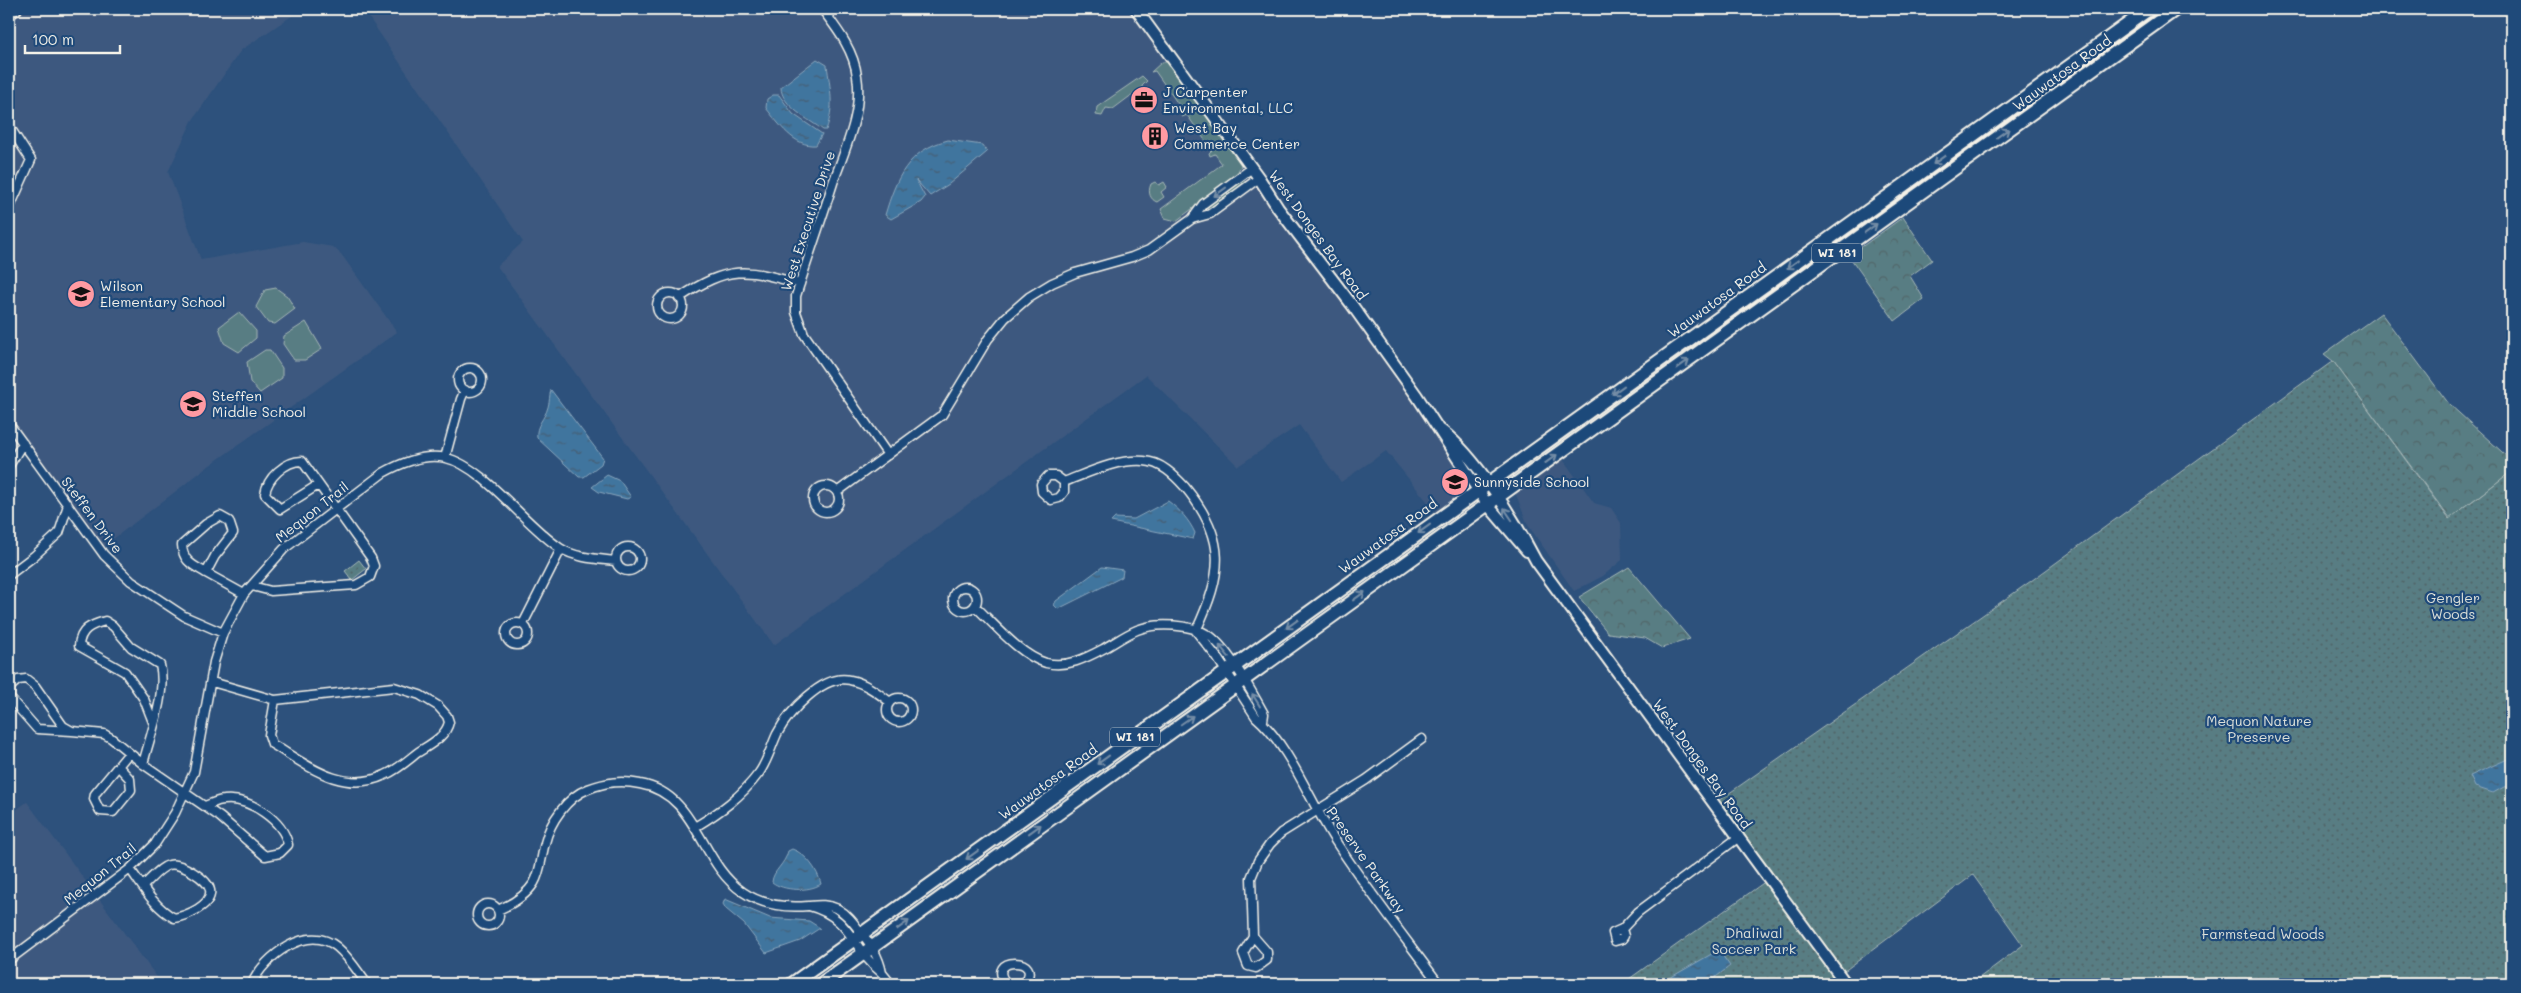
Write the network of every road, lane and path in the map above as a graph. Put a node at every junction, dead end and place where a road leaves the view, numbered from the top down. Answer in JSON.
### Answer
{"nodes":[{"id":1,"x":16,"y":9,"type":"edge"},
{"id":2,"x":822,"y":9,"type":"edge"},
{"id":3,"x":1136,"y":9,"type":"edge"},
{"id":4,"x":2149,"y":9,"type":"edge"},
{"id":5,"x":2176,"y":9,"type":"edge"},
{"id":6,"x":9,"y":14,"type":"edge"},
{"id":7,"x":9,"y":126,"type":"edge"},
{"id":8,"x":1252,"y":168,"type":"junction"},
{"id":9,"x":1259,"y":178,"type":"junction"},
{"id":10,"x":9,"y":209,"type":"edge"},
{"id":11,"x":1192,"y":219,"type":"junction"},
{"id":12,"x":800,"y":284,"type":"junction"},
{"id":13,"x":680,"y":298,"type":"dead end"},
{"id":14,"x":465,"y":390,"type":"dead end"},
{"id":15,"x":9,"y":424,"type":"edge"},
{"id":16,"x":23,"y":443,"type":"junction"},
{"id":17,"x":888,"y":455,"type":"junction"},
{"id":18,"x":445,"y":458,"type":"junction"},
{"id":19,"x":9,"y":466,"type":"edge"},
{"id":20,"x":1064,"y":482,"type":"dead end"},
{"id":21,"x":318,"y":485,"type":"junction"},
{"id":22,"x":837,"y":492,"type":"dead end"},
{"id":23,"x":1487,"y":494,"type":"junction"},
{"id":24,"x":68,"y":505,"type":"junction"},
{"id":25,"x":337,"y":509,"type":"junction"},
{"id":26,"x":561,"y":549,"type":"junction"},
{"id":27,"x":616,"y":561,"type":"dead end"},
{"id":28,"x":206,"y":573,"type":"junction"},
{"id":29,"x":9,"y":575,"type":"edge"},
{"id":30,"x":252,"y":586,"type":"junction"},
{"id":31,"x":244,"y":594,"type":"junction"},
{"id":32,"x":975,"y":606,"type":"dead end"},
{"id":33,"x":523,"y":624,"type":"dead end"},
{"id":34,"x":1196,"y":631,"type":"junction"},
{"id":35,"x":223,"y":634,"type":"junction"},
{"id":36,"x":1229,"y":668,"type":"junction"},
{"id":37,"x":212,"y":682,"type":"junction"},
{"id":38,"x":1239,"y":683,"type":"junction"},
{"id":39,"x":275,"y":700,"type":"junction"},
{"id":40,"x":890,"y":702,"type":"dead end"},
{"id":41,"x":153,"y":722,"type":"junction"},
{"id":42,"x":72,"y":731,"type":"junction"},
{"id":43,"x":1422,"y":739,"type":"dead end"},
{"id":44,"x":129,"y":753,"type":"junction"},
{"id":45,"x":143,"y":764,"type":"junction"},
{"id":46,"x":118,"y":766,"type":"junction"},
{"id":47,"x":185,"y":794,"type":"junction"},
{"id":48,"x":205,"y":806,"type":"junction"},
{"id":49,"x":1317,"y":811,"type":"junction"},
{"id":50,"x":695,"y":827,"type":"junction"},
{"id":51,"x":1739,"y":837,"type":"junction"},
{"id":52,"x":130,"y":869,"type":"junction"},
{"id":53,"x":142,"y":886,"type":"junction"},
{"id":54,"x":498,"y":910,"type":"dead end"},
{"id":55,"x":1622,"y":929,"type":"dead end"},
{"id":56,"x":1253,"y":936,"type":"dead end"},
{"id":57,"x":859,"y":937,"type":"junction"},
{"id":58,"x":868,"y":950,"type":"junction"},
{"id":59,"x":9,"y":960,"type":"edge"},
{"id":60,"x":252,"y":984,"type":"edge"},
{"id":61,"x":366,"y":984,"type":"edge"},
{"id":62,"x":792,"y":984,"type":"edge"},
{"id":63,"x":821,"y":984,"type":"edge"},
{"id":64,"x":892,"y":984,"type":"edge"},
{"id":65,"x":1007,"y":984,"type":"edge"},
{"id":66,"x":1023,"y":984,"type":"edge"},
{"id":67,"x":1439,"y":984,"type":"edge"},
{"id":68,"x":1846,"y":984,"type":"edge"}],
"edges":[{"from":1,"to":6,"type":"street"},
{"from":2,"to":12,"type":"street","name":"West Executive Drive"},
{"from":3,"to":8,"type":"street","name":"West Donges Bay Road"},
{"from":4,"to":23,"type":"main road","name":"Wauwatosa Road","number":"WI 181","one_way":true},
{"from":23,"to":5,"type":"main road","name":"Wauwatosa Road","number":"WI 181","one_way":true},
{"from":7,"to":10,"type":"street"},
{"from":8,"to":9,"type":"street","name":"West Donges Bay Road"},
{"from":8,"to":11,"type":"street","one_way":true},
{"from":9,"to":11,"type":"street"},
{"from":9,"to":23,"type":"street","name":"West Donges Bay Road"},
{"from":11,"to":17,"type":"street"},
{"from":12,"to":13,"type":"street"},
{"from":12,"to":17,"type":"street","name":"West Executive Drive"},
{"from":14,"to":18,"type":"street"},
{"from":15,"to":16,"type":"street","name":"Steffen Drive"},
{"from":16,"to":19,"type":"street"},
{"from":16,"to":24,"type":"street","name":"Steffen Drive"},
{"from":17,"to":22,"type":"street"},
{"from":18,"to":25,"type":"street","name":"Mequon Trail"},
{"from":18,"to":26,"type":"street","name":"Mequon Trail"},
{"from":20,"to":34,"type":"street"},
{"from":21,"to":21,"type":"street"},
{"from":21,"to":25,"type":"street"},
{"from":23,"to":36,"type":"main road","name":"Wauwatosa Road","number":"WI 181","one_way":true},
{"from":38,"to":23,"type":"main road","name":"Wauwatosa Road","number":"WI 181","one_way":true},
{"from":23,"to":51,"type":"street","name":"West Donges Bay Road"},
{"from":24,"to":29,"type":"street"},
{"from":24,"to":35,"type":"street","name":"Steffen Drive"},
{"from":25,"to":30,"type":"street","name":"Mequon Trail"},
{"from":25,"to":30,"type":"street"},
{"from":26,"to":27,"type":"street","name":"Mequon Trail"},
{"from":26,"to":33,"type":"street"},
{"from":28,"to":28,"type":"street"},
{"from":28,"to":31,"type":"street"},
{"from":30,"to":31,"type":"street","name":"Mequon Trail"},
{"from":31,"to":35,"type":"street","name":"Mequon Trail"},
{"from":32,"to":34,"type":"street","name":"Preserve Parkway"},
{"from":34,"to":36,"type":"street","name":"Preserve Parkway"},
{"from":35,"to":37,"type":"street","name":"Mequon Trail"},
{"from":36,"to":38,"type":"street","name":"Preserve Parkway"},
{"from":36,"to":57,"type":"main road","name":"Wauwatosa Road","number":"WI 181","one_way":true},
{"from":37,"to":39,"type":"street"},
{"from":37,"to":47,"type":"street","name":"Mequon Trail"},
{"from":38,"to":49,"type":"street","name":"Preserve Parkway"},
{"from":58,"to":38,"type":"main road","name":"Wauwatosa Road","number":"WI 181","one_way":true},
{"from":39,"to":39,"type":"street"},
{"from":40,"to":50,"type":"street"},
{"from":41,"to":41,"type":"street"},
{"from":41,"to":45,"type":"street"},
{"from":42,"to":42,"type":"street"},
{"from":42,"to":44,"type":"street"},
{"from":43,"to":49,"type":"street"},
{"from":44,"to":45,"type":"street"},
{"from":44,"to":46,"type":"street"},
{"from":45,"to":47,"type":"street"},
{"from":46,"to":46,"type":"street"},
{"from":47,"to":48,"type":"street"},
{"from":47,"to":52,"type":"street","name":"Mequon Trail"},
{"from":48,"to":48,"type":"street"},
{"from":49,"to":56,"type":"street"},
{"from":49,"to":67,"type":"street","name":"Preserve Parkway"},
{"from":50,"to":54,"type":"street"},
{"from":50,"to":57,"type":"street"},
{"from":51,"to":55,"type":"street"},
{"from":51,"to":68,"type":"street","name":"West Donges Bay Road"},
{"from":52,"to":53,"type":"street"},
{"from":52,"to":59,"type":"street","name":"Mequon Trail"},
{"from":53,"to":53,"type":"street"},
{"from":57,"to":58,"type":"street"},
{"from":57,"to":62,"type":"main road","name":"Wauwatosa Road","number":"WI 181"},
{"from":58,"to":63,"type":"main road","name":"Wauwatosa Road","number":"WI 181"},
{"from":58,"to":64,"type":"street"},
{"from":60,"to":61,"type":"street"},
{"from":65,"to":66,"type":"street"}]}
